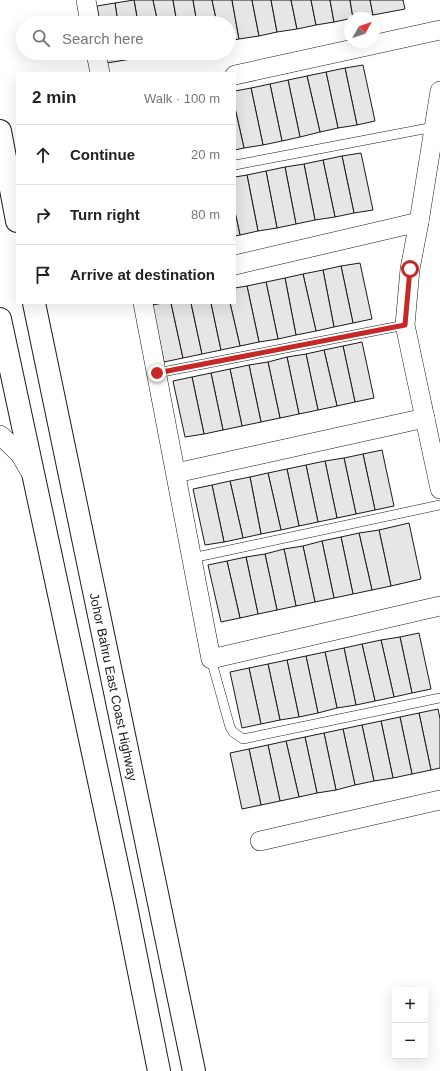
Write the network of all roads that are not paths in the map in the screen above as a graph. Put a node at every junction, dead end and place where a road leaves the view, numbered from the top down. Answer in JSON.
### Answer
{"nodes":[{"id":1,"x":86,"y":0,"type":"edge"},
{"id":2,"x":89,"y":16,"type":"edge"},
{"id":3,"x":440,"y":30,"type":"edge"},
{"id":4,"x":97,"y":60,"type":"edge"},
{"id":5,"x":100,"y":72,"type":"edge"},
{"id":6,"x":236,"y":75,"type":"edge"},
{"id":7,"x":440,"y":91,"type":"edge"},
{"id":8,"x":434,"y":127,"type":"junction"},
{"id":9,"x":0,"y":131,"type":"edge"},
{"id":10,"x":236,"y":165,"type":"edge"},
{"id":11,"x":16,"y":216,"type":"edge"},
{"id":12,"x":419,"y":222,"type":"junction"},
{"id":13,"x":236,"y":265,"type":"edge"},
{"id":14,"x":34,"y":304,"type":"edge"},
{"id":15,"x":143,"y":304,"type":"edge"},
{"id":16,"x":0,"y":319,"type":"edge"},
{"id":17,"x":405,"y":325,"type":"junction"},
{"id":18,"x":157,"y":373,"type":"junction"},
{"id":19,"x":425,"y":418,"type":"junction"},
{"id":20,"x":0,"y":435,"type":"edge"},
{"id":21,"x":176,"y":473,"type":"junction"},
{"id":22,"x":35,"y":479,"type":"junction"},
{"id":23,"x":440,"y":489,"type":"edge"},
{"id":24,"x":440,"y":505,"type":"edge"},
{"id":25,"x":192,"y":558,"type":"junction"},
{"id":26,"x":440,"y":606,"type":"edge"},
{"id":27,"x":211,"y":659,"type":"junction"},
{"id":28,"x":440,"y":698,"type":"edge"},
{"id":29,"x":440,"y":800,"type":"edge"},
{"id":30,"x":260,"y":841,"type":"dead end"},
{"id":31,"x":159,"y":1071,"type":"edge"},
{"id":32,"x":194,"y":1071,"type":"edge"}],
"edges":[{"from":1,"to":2,"type":"street"},
{"from":3,"to":6,"type":"street"},
{"from":4,"to":5,"type":"street"},
{"from":7,"to":8,"type":"street"},
{"from":8,"to":10,"type":"lane"},
{"from":8,"to":12,"type":"street"},
{"from":9,"to":11,"type":"highway"},
{"from":12,"to":13,"type":"street"},
{"from":12,"to":17,"type":"street"},
{"from":14,"to":32,"type":"highway","name":"Johor Bahru East Coast Highway"},
{"from":15,"to":18,"type":"street"},
{"from":16,"to":22,"type":"highway"},
{"from":17,"to":18,"type":"lane"},
{"from":17,"to":19,"type":"street"},
{"from":18,"to":21,"type":"street"},
{"from":19,"to":21,"type":"street"},
{"from":19,"to":23,"type":"street"},
{"from":20,"to":22,"type":"street"},
{"from":21,"to":25,"type":"street"},
{"from":22,"to":31,"type":"highway"},
{"from":24,"to":25,"type":"lane"},
{"from":25,"to":27,"type":"street"},
{"from":26,"to":27,"type":"street"},
{"from":27,"to":28,"type":"lane"},
{"from":29,"to":30,"type":"street"}]}
